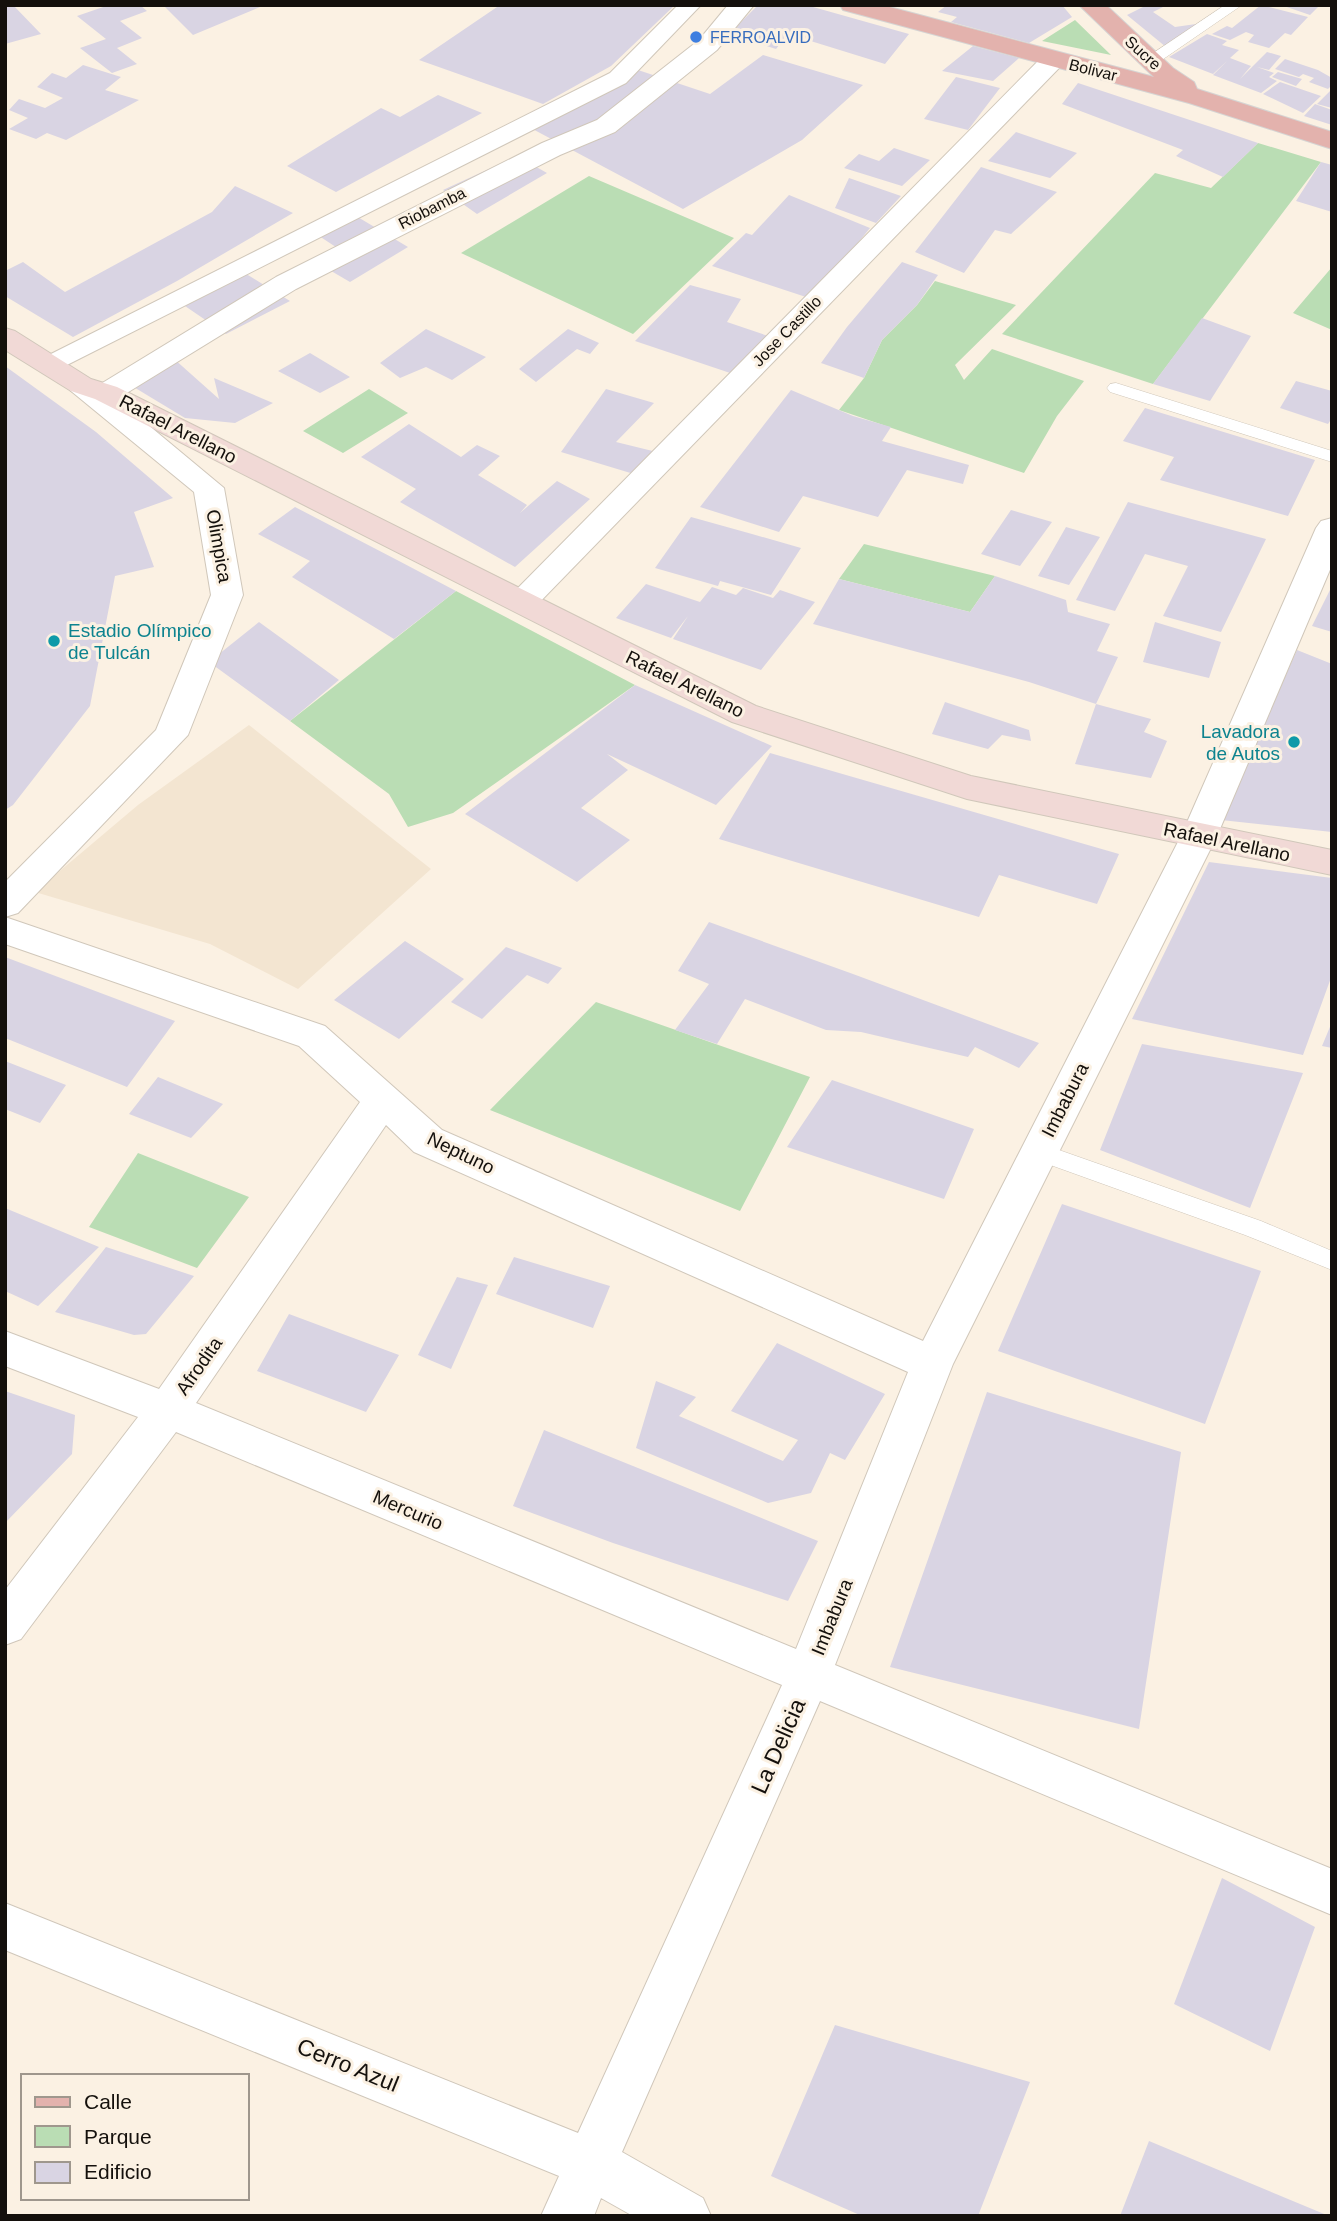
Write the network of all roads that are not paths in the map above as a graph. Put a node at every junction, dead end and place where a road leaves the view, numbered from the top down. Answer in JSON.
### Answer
{"nodes":[{"id":1,"x":690,"y":5,"type":"edge"},
{"id":2,"x":742,"y":5,"type":"edge"},
{"id":3,"x":852,"y":5,"type":"edge"},
{"id":4,"x":1091,"y":5,"type":"edge"},
{"id":5,"x":1236,"y":5,"type":"edge"},
{"id":6,"x":1053,"y":60,"type":"junction"},
{"id":7,"x":1151,"y":61,"type":"junction"},
{"id":8,"x":1198,"y":97,"type":"junction"},
{"id":9,"x":1332,"y":141,"type":"edge"},
{"id":10,"x":5,"y":337,"type":"edge"},
{"id":11,"x":48,"y":365,"type":"junction"},
{"id":12,"x":1116,"y":388,"type":"dead end"},
{"id":13,"x":93,"y":389,"type":"junction"},
{"id":14,"x":1332,"y":457,"type":"edge"},
{"id":15,"x":1332,"y":528,"type":"edge"},
{"id":16,"x":522,"y":602,"type":"junction"},
{"id":17,"x":1199,"y":836,"type":"junction"},
{"id":18,"x":1332,"y":863,"type":"edge"},
{"id":19,"x":5,"y":904,"type":"edge"},
{"id":20,"x":5,"y":930,"type":"edge"},
{"id":21,"x":383,"y":1100,"type":"junction"},
{"id":22,"x":1039,"y":1152,"type":"junction"},
{"id":23,"x":1332,"y":1261,"type":"edge"},
{"id":24,"x":5,"y":1348,"type":"edge"},
{"id":25,"x":932,"y":1364,"type":"junction"},
{"id":26,"x":168,"y":1410,"type":"junction"},
{"id":27,"x":5,"y":1625,"type":"edge"},
{"id":28,"x":808,"y":1677,"type":"junction"},
{"id":29,"x":1332,"y":1892,"type":"edge"},
{"id":30,"x":5,"y":1926,"type":"edge"},
{"id":31,"x":590,"y":2163,"type":"junction"},
{"id":32,"x":567,"y":2216,"type":"edge"},
{"id":33,"x":685,"y":2216,"type":"edge"}],
"edges":[{"from":1,"to":11,"type":"street","name":"Riobamba"},
{"from":2,"to":13,"type":"street","name":"Riobamba"},
{"from":3,"to":6,"type":"main road","name":"Bolivar"},
{"from":4,"to":7,"type":"main road","name":"Sucre"},
{"from":5,"to":7,"type":"lane"},
{"from":6,"to":8,"type":"main road","name":"Bolivar"},
{"from":6,"to":16,"type":"street","name":"Jose Castillo"},
{"from":7,"to":8,"type":"main road","name":"Sucre"},
{"from":8,"to":9,"type":"main road","name":"Bolivar"},
{"from":10,"to":11,"type":"main road","name":"Olimpica"},
{"from":11,"to":13,"type":"main road","name":"Olimpica"},
{"from":12,"to":14,"type":"lane"},
{"from":13,"to":16,"type":"main road","name":"Rafael Arellano"},
{"from":13,"to":19,"type":"street","name":"Olimpica"},
{"from":15,"to":17,"type":"street","name":"Imbabura"},
{"from":16,"to":17,"type":"main road","name":"Rafael Arellano"},
{"from":17,"to":18,"type":"main road","name":"Rafael Arellano"},
{"from":17,"to":22,"type":"street","name":"Imbabura"},
{"from":20,"to":21,"type":"street","name":"Neptuno"},
{"from":21,"to":25,"type":"street","name":"Neptuno"},
{"from":21,"to":26,"type":"street","name":"Afrodita"},
{"from":22,"to":23,"type":"lane"},
{"from":22,"to":25,"type":"street","name":"Imbabura"},
{"from":24,"to":26,"type":"street","name":"Mercurio"},
{"from":25,"to":28,"type":"street","name":"Imbabura"},
{"from":26,"to":27,"type":"street","name":"Afrodita"},
{"from":26,"to":28,"type":"street","name":"Mercurio"},
{"from":28,"to":29,"type":"street","name":"La Delicia"},
{"from":28,"to":31,"type":"street","name":"La Delicia"},
{"from":30,"to":31,"type":"street","name":"Cerro Azul"},
{"from":31,"to":32,"type":"street","name":"La Delicia"},
{"from":31,"to":33,"type":"street","name":"Cerro Azul"}]}
